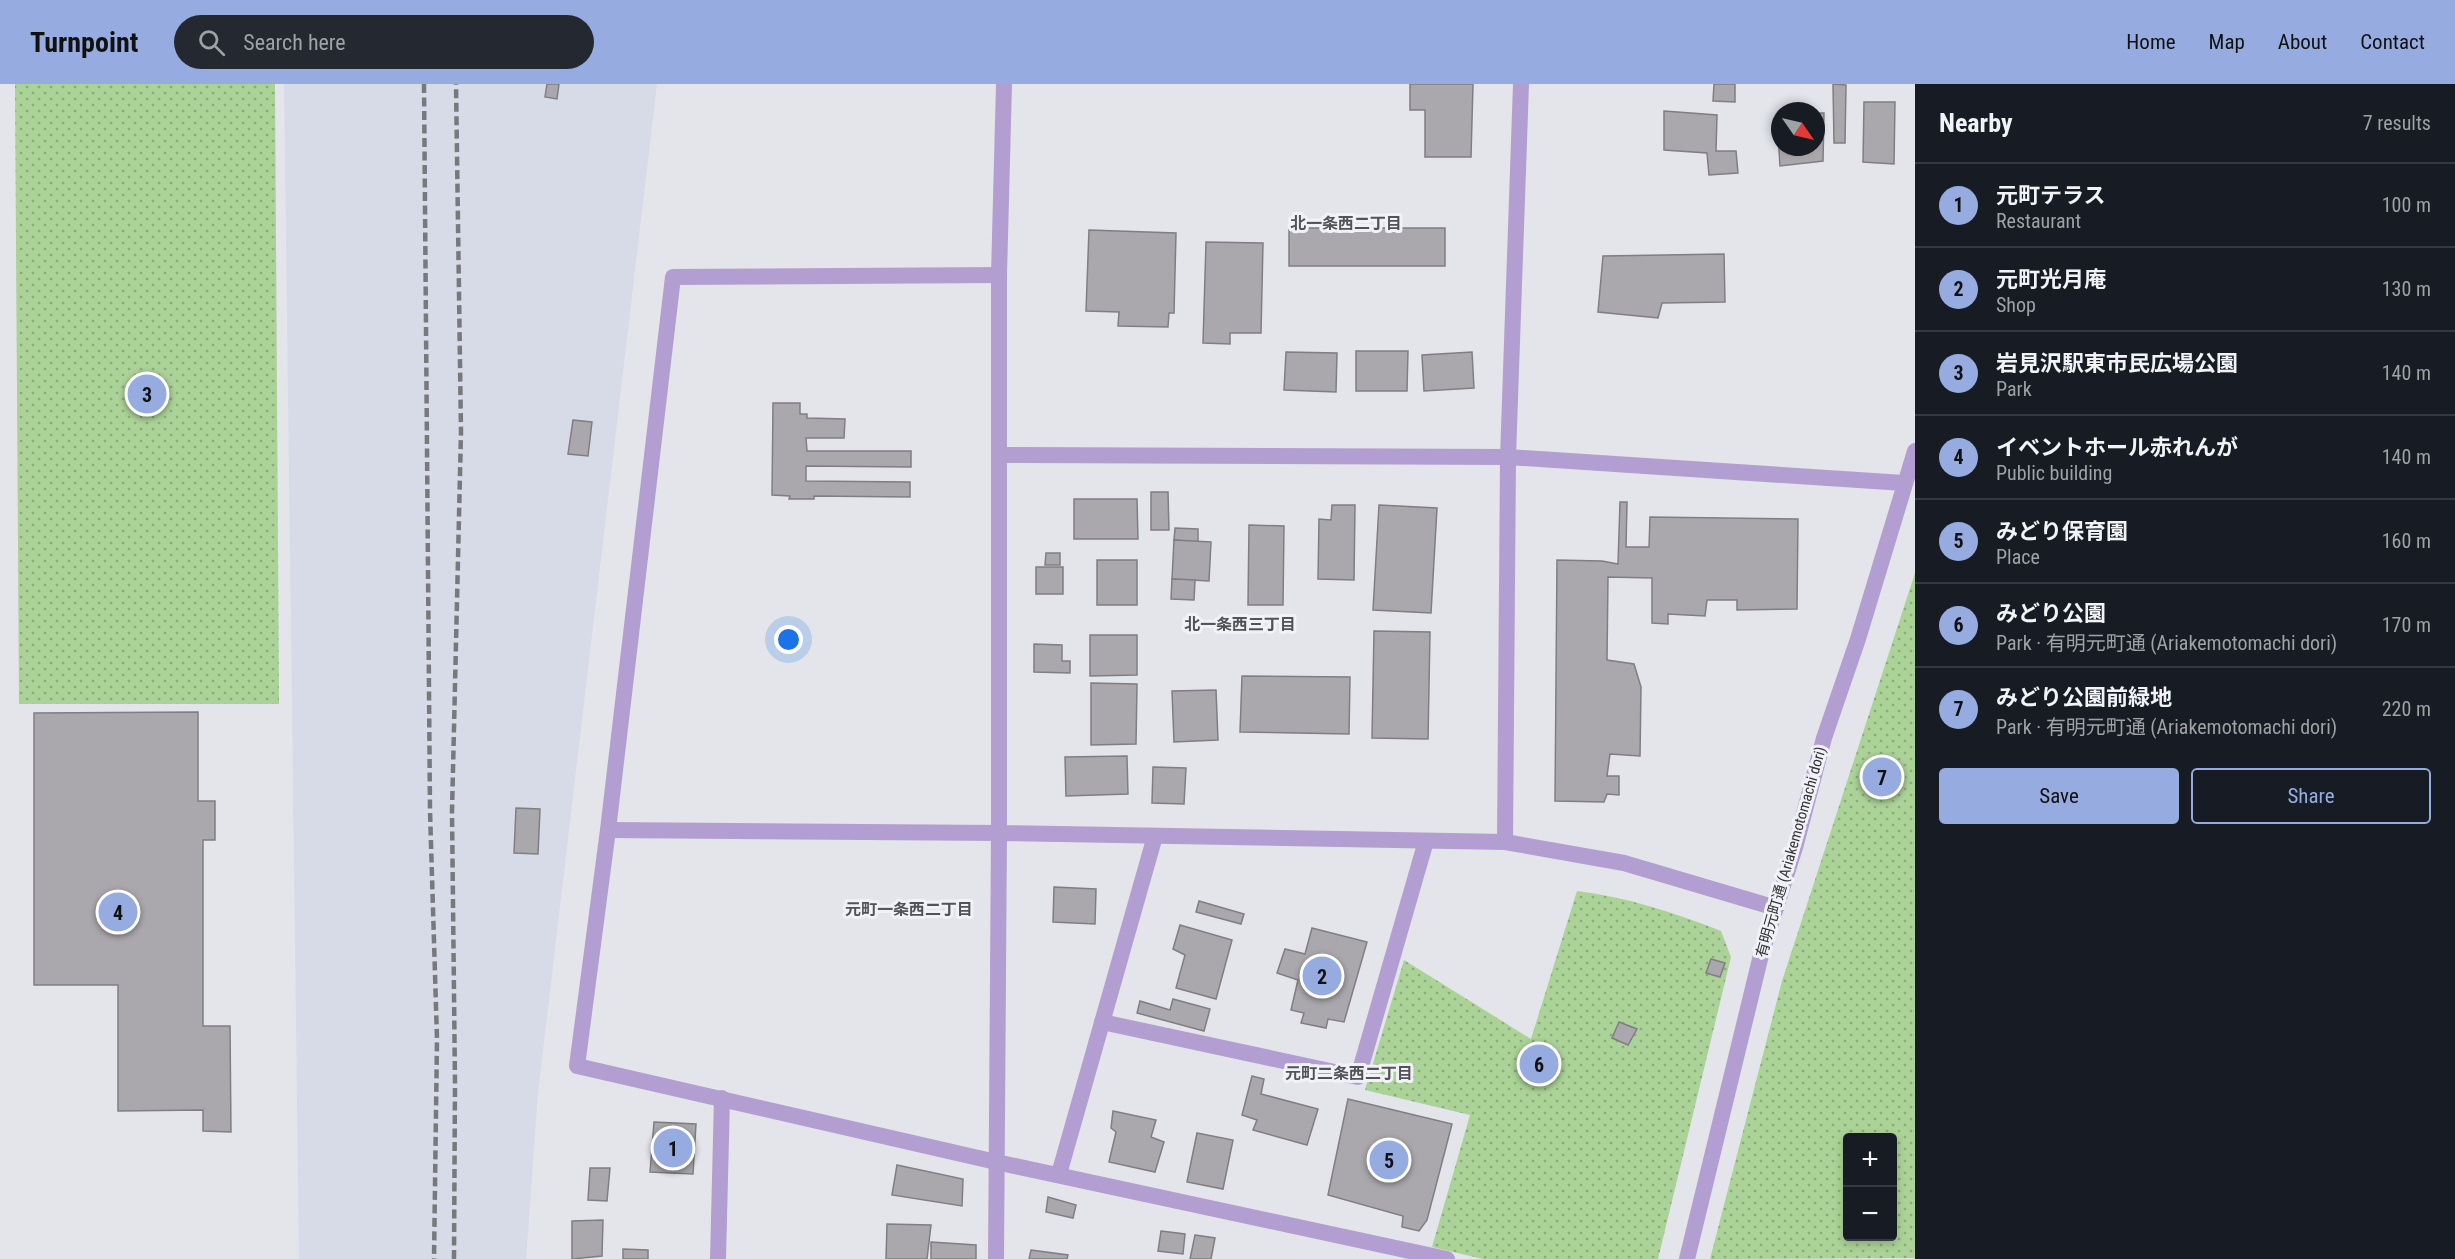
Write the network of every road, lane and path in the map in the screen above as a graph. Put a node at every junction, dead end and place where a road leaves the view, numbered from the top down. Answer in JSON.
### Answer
{"nodes":[{"id":1,"x":1004,"y":84,"type":"edge"},
{"id":2,"x":1521,"y":84,"type":"edge"},
{"id":3,"x":999,"y":275,"type":"junction"},
{"id":4,"x":1915,"y":451,"type":"edge"},
{"id":5,"x":999,"y":455,"type":"junction"},
{"id":6,"x":1508,"y":457,"type":"junction"},
{"id":7,"x":1904,"y":483,"type":"junction"},
{"id":8,"x":609,"y":830,"type":"junction"},
{"id":9,"x":999,"y":833,"type":"junction"},
{"id":10,"x":1155,"y":836,"type":"junction"},
{"id":11,"x":1426,"y":841,"type":"junction"},
{"id":12,"x":1505,"y":842,"type":"junction"},
{"id":13,"x":1776,"y":908,"type":"junction"},
{"id":14,"x":1102,"y":1022,"type":"junction"},
{"id":15,"x":722,"y":1098,"type":"junction"},
{"id":16,"x":996,"y":1162,"type":"junction"},
{"id":17,"x":1059,"y":1174,"type":"junction"},
{"id":18,"x":718,"y":1259,"type":"edge"},
{"id":19,"x":996,"y":1259,"type":"edge"},
{"id":20,"x":1447,"y":1259,"type":"edge"},
{"id":21,"x":1687,"y":1259,"type":"edge"}],
"edges":[{"from":1,"to":3,"type":"street"},
{"from":2,"to":6,"type":"street"},
{"from":3,"to":5,"type":"street"},
{"from":3,"to":8,"type":"street"},
{"from":4,"to":7,"type":"street","name":"有明元町通 (Ariakemotomachi dori)"},
{"from":5,"to":6,"type":"street"},
{"from":5,"to":9,"type":"street"},
{"from":6,"to":7,"type":"street"},
{"from":6,"to":12,"type":"street"},
{"from":7,"to":13,"type":"street","name":"有明元町通 (Ariakemotomachi dori)"},
{"from":8,"to":9,"type":"street"},
{"from":8,"to":15,"type":"street"},
{"from":9,"to":10,"type":"street"},
{"from":9,"to":16,"type":"street"},
{"from":10,"to":11,"type":"street"},
{"from":10,"to":14,"type":"street"},
{"from":11,"to":12,"type":"street"},
{"from":11,"to":14,"type":"street"},
{"from":12,"to":13,"type":"street"},
{"from":13,"to":21,"type":"street","name":"有明元町通 (Ariakemotomachi dori)"},
{"from":14,"to":17,"type":"street"},
{"from":15,"to":16,"type":"street"},
{"from":15,"to":18,"type":"street"},
{"from":16,"to":17,"type":"street"},
{"from":16,"to":19,"type":"street"},
{"from":17,"to":20,"type":"street"}]}
